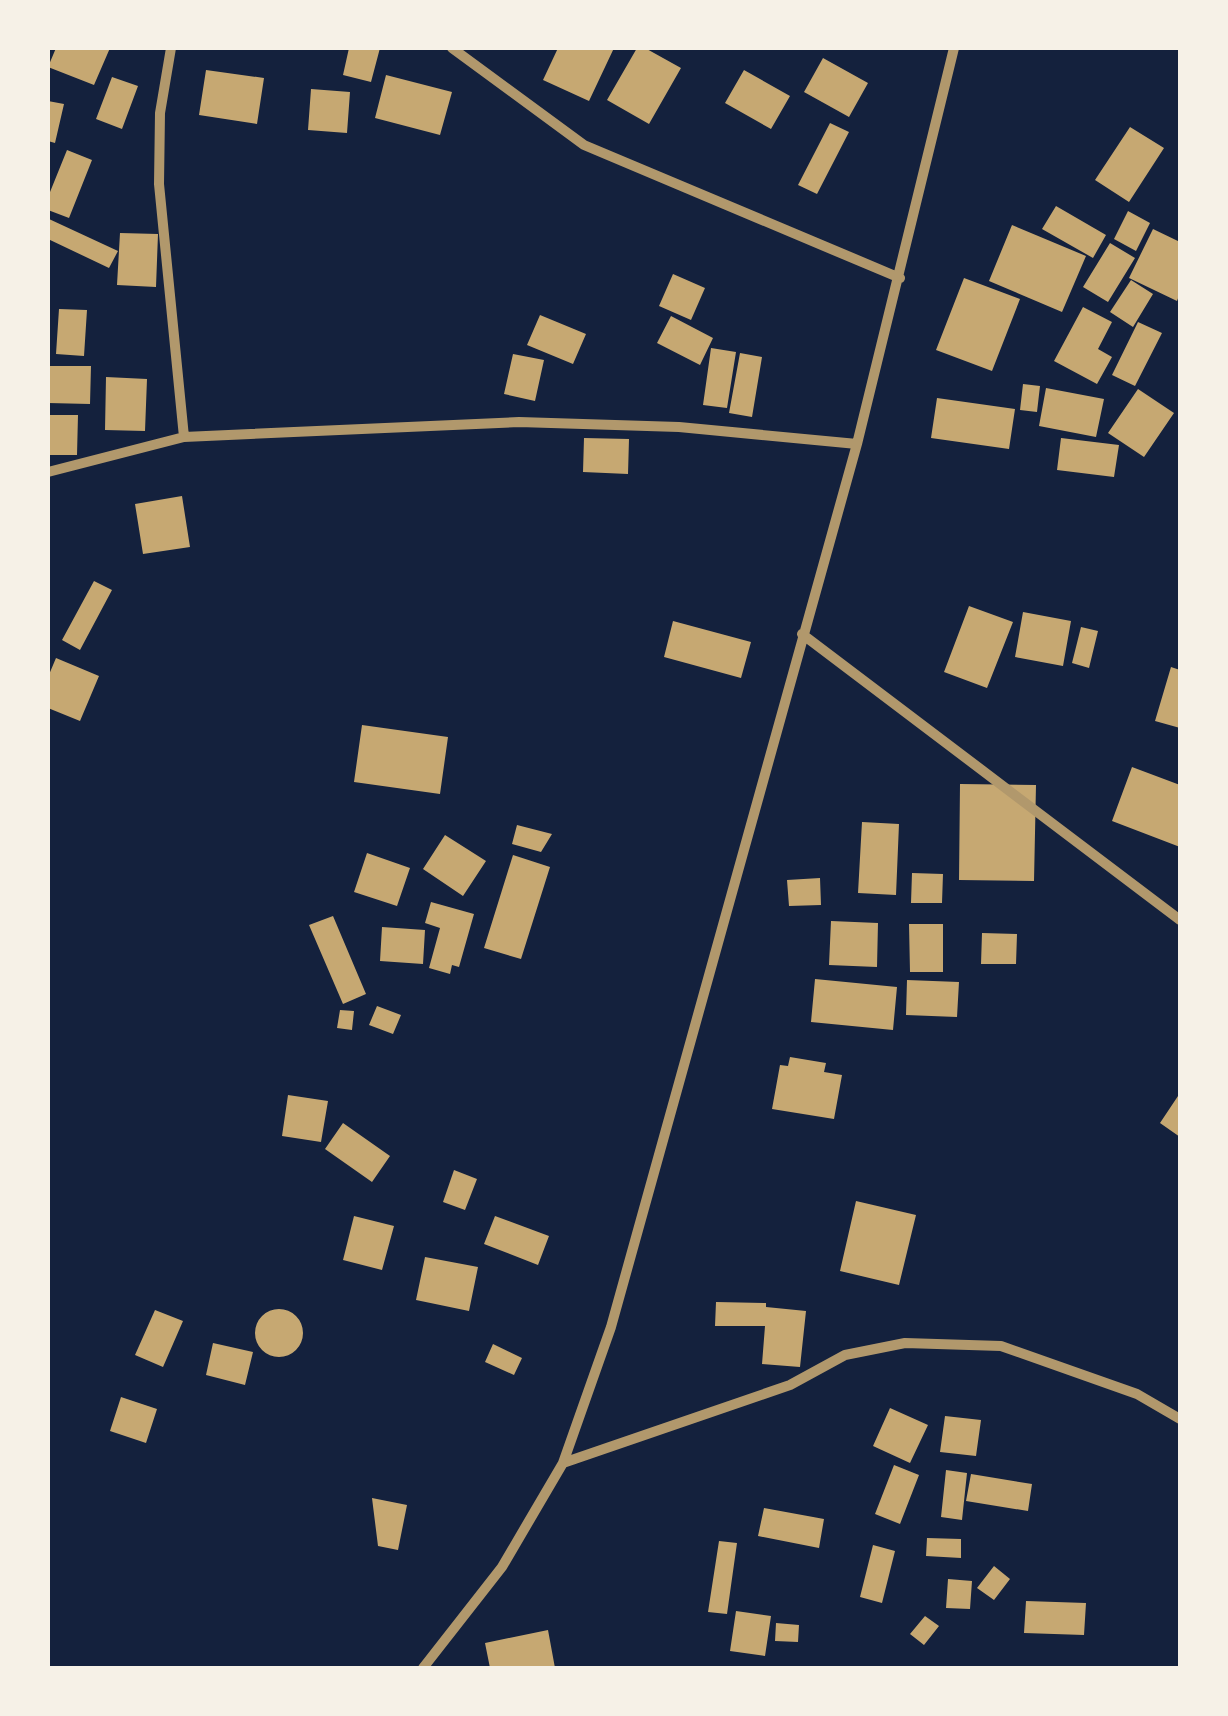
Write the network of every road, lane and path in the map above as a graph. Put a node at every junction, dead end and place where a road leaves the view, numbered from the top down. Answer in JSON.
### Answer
{"nodes":[{"id":1,"x":171,"y":48,"type":"edge"},
{"id":2,"x":452,"y":48,"type":"edge"},
{"id":3,"x":954,"y":48,"type":"edge"},
{"id":4,"x":900,"y":278,"type":"junction"},
{"id":5,"x":184,"y":437,"type":"junction"},
{"id":6,"x":856,"y":444,"type":"junction"},
{"id":7,"x":48,"y":472,"type":"edge"},
{"id":8,"x":802,"y":634,"type":"junction"},
{"id":9,"x":1180,"y":920,"type":"edge"},
{"id":10,"x":1180,"y":1418,"type":"edge"},
{"id":11,"x":563,"y":1463,"type":"junction"},
{"id":12,"x":424,"y":1668,"type":"edge"}],
"edges":[{"from":1,"to":5,"type":"street"},
{"from":2,"to":4,"type":"street"},
{"from":3,"to":4,"type":"street"},
{"from":4,"to":6,"type":"street"},
{"from":5,"to":6,"type":"street"},
{"from":5,"to":7,"type":"street"},
{"from":6,"to":8,"type":"street"},
{"from":8,"to":9,"type":"street"},
{"from":8,"to":11,"type":"street"},
{"from":10,"to":11,"type":"street"},
{"from":11,"to":12,"type":"street"}]}
